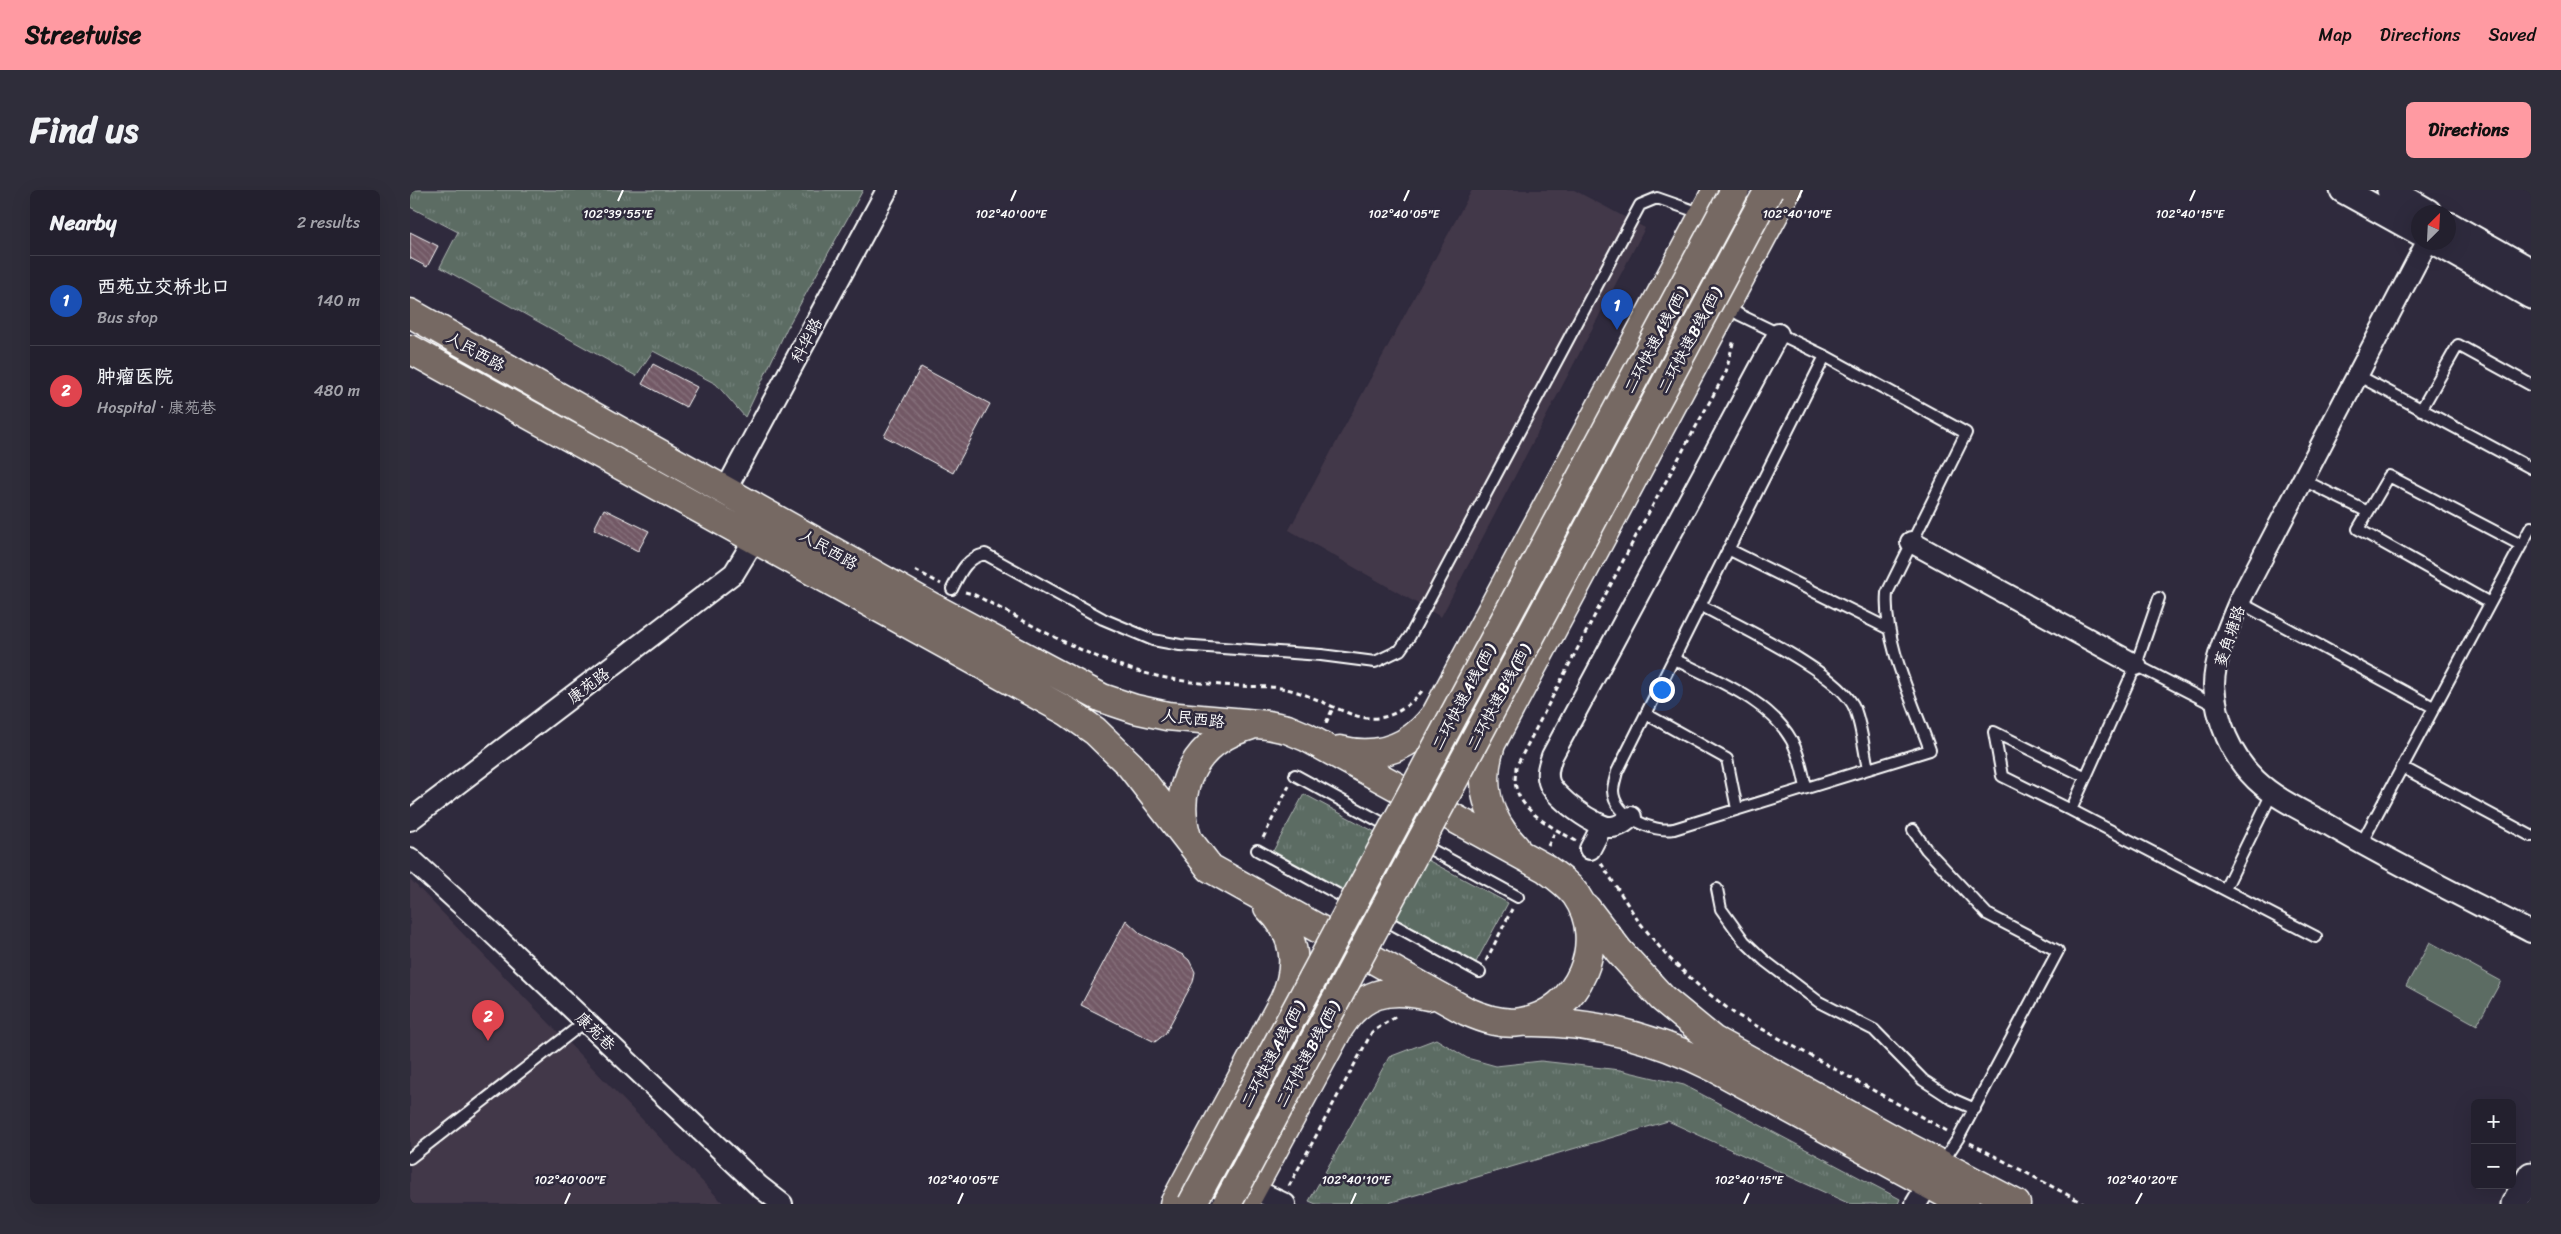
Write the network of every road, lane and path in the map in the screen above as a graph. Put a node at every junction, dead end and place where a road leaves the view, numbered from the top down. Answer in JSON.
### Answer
{"nodes":[{"id":1,"x":887,"y":190,"type":"edge"},
{"id":2,"x":1717,"y":190,"type":"edge"},
{"id":3,"x":1735,"y":190,"type":"edge"},
{"id":4,"x":1770,"y":190,"type":"edge"},
{"id":5,"x":1787,"y":190,"type":"edge"},
{"id":6,"x":2343,"y":190,"type":"edge"},
{"id":7,"x":2390,"y":190,"type":"edge"},
{"id":8,"x":2416,"y":205,"type":"edge"},
{"id":9,"x":1704,"y":214,"type":"junction"},
{"id":10,"x":2411,"y":228,"type":"edge"},
{"id":11,"x":2456,"y":229,"type":"edge"},
{"id":12,"x":2423,"y":250,"type":"edge"},
{"id":13,"x":2450,"y":250,"type":"edge"},
{"id":14,"x":2531,"y":271,"type":"edge"},
{"id":15,"x":2531,"y":296,"type":"edge"},
{"id":16,"x":1725,"y":306,"type":"junction"},
{"id":17,"x":410,"y":313,"type":"edge"},
{"id":18,"x":1778,"y":334,"type":"junction"},
{"id":19,"x":410,"y":349,"type":"edge"},
{"id":20,"x":1825,"y":356,"type":"junction"},
{"id":21,"x":2359,"y":376,"type":"junction"},
{"id":22,"x":2531,"y":385,"type":"edge"},
{"id":23,"x":2421,"y":410,"type":"junction"},
{"id":24,"x":2531,"y":468,"type":"edge"},
{"id":25,"x":2303,"y":480,"type":"junction"},
{"id":26,"x":725,"y":491,"type":"junction"},
{"id":27,"x":2368,"y":512,"type":"junction"},
{"id":28,"x":2531,"y":527,"type":"edge"},
{"id":29,"x":754,"y":540,"type":"junction"},
{"id":30,"x":1911,"y":542,"type":"junction"},
{"id":31,"x":2521,"y":545,"type":"junction"},
{"id":32,"x":1728,"y":549,"type":"junction"},
{"id":33,"x":909,"y":567,"type":"dead end"},
{"id":34,"x":952,"y":589,"type":"junction"},
{"id":35,"x":1503,"y":591,"type":"junction"},
{"id":36,"x":2159,"y":598,"type":"dead end"},
{"id":37,"x":2239,"y":602,"type":"junction"},
{"id":38,"x":2490,"y":603,"type":"junction"},
{"id":39,"x":1700,"y":605,"type":"junction"},
{"id":40,"x":1557,"y":620,"type":"junction"},
{"id":41,"x":1889,"y":629,"type":"junction"},
{"id":42,"x":1674,"y":659,"type":"junction"},
{"id":43,"x":2136,"y":665,"type":"junction"},
{"id":44,"x":1426,"y":683,"type":"dead end"},
{"id":45,"x":2216,"y":706,"type":"junction"},
{"id":46,"x":2433,"y":707,"type":"junction"},
{"id":47,"x":1333,"y":708,"type":"junction"},
{"id":48,"x":1646,"y":714,"type":"junction"},
{"id":49,"x":1268,"y":725,"type":"junction"},
{"id":50,"x":1314,"y":734,"type":"junction"},
{"id":51,"x":2402,"y":767,"type":"junction"},
{"id":52,"x":1868,"y":769,"type":"junction"},
{"id":53,"x":1295,"y":775,"type":"joint"},
{"id":54,"x":2086,"y":777,"type":"junction"},
{"id":55,"x":1806,"y":788,"type":"junction"},
{"id":56,"x":2272,"y":793,"type":"junction"},
{"id":57,"x":1737,"y":809,"type":"junction"},
{"id":58,"x":2071,"y":810,"type":"junction"},
{"id":59,"x":1631,"y":817,"type":"junction"},
{"id":60,"x":410,"y":820,"type":"edge"},
{"id":61,"x":1602,"y":826,"type":"junction"},
{"id":62,"x":1556,"y":830,"type":"dead end"},
{"id":63,"x":1913,"y":830,"type":"dead end"},
{"id":64,"x":2531,"y":836,"type":"edge"},
{"id":65,"x":2361,"y":844,"type":"junction"},
{"id":66,"x":1257,"y":850,"type":"joint"},
{"id":67,"x":1590,"y":850,"type":"dead end"},
{"id":68,"x":1197,"y":854,"type":"junction"},
{"id":69,"x":410,"y":858,"type":"edge"},
{"id":70,"x":1545,"y":859,"type":"junction"},
{"id":71,"x":1227,"y":880,"type":"junction"},
{"id":72,"x":1716,"y":889,"type":"dead end"},
{"id":73,"x":2225,"y":889,"type":"junction"},
{"id":74,"x":1576,"y":894,"type":"junction"},
{"id":75,"x":1518,"y":897,"type":"joint"},
{"id":76,"x":2531,"y":932,"type":"edge"},
{"id":77,"x":2316,"y":937,"type":"dead end"},
{"id":78,"x":1480,"y":972,"type":"joint"},
{"id":79,"x":1466,"y":1011,"type":"junction"},
{"id":80,"x":1401,"y":1014,"type":"dead end"},
{"id":81,"x":586,"y":1022,"type":"junction"},
{"id":82,"x":1504,"y":1022,"type":"junction"},
{"id":83,"x":1248,"y":1067,"type":"junction"},
{"id":84,"x":1301,"y":1098,"type":"junction"},
{"id":85,"x":1975,"y":1109,"type":"junction"},
{"id":86,"x":410,"y":1158,"type":"edge"},
{"id":87,"x":2531,"y":1175,"type":"edge"},
{"id":88,"x":1929,"y":1184,"type":"edge"},
{"id":89,"x":1248,"y":1196,"type":"edge"},
{"id":90,"x":1283,"y":1203,"type":"edge"},
{"id":91,"x":782,"y":1204,"type":"edge"},
{"id":92,"x":1174,"y":1204,"type":"edge"},
{"id":93,"x":1192,"y":1204,"type":"edge"},
{"id":94,"x":1227,"y":1204,"type":"edge"},
{"id":95,"x":1965,"y":1204,"type":"edge"},
{"id":96,"x":2016,"y":1204,"type":"edge"},
{"id":97,"x":2514,"y":1204,"type":"edge"}],
"edges":[{"from":1,"to":26,"type":"street","name":"科华路"},
{"from":2,"to":9,"type":"main road"},
{"from":3,"to":93,"type":"main road","name":"二环快速A线(西)","bridge":true},
{"from":4,"to":94,"type":"main road","name":"二环快速B线(西)","bridge":true},
{"from":5,"to":16,"type":"main road"},
{"from":6,"to":10,"type":"street"},
{"from":7,"to":8,"type":"street"},
{"from":9,"to":34,"type":"lane"},
{"from":9,"to":35,"type":"main road"},
{"from":11,"to":14,"type":"street"},
{"from":12,"to":21,"type":"street","name":"菱角塘路"},
{"from":13,"to":15,"type":"street"},
{"from":16,"to":18,"type":"lane"},
{"from":16,"to":40,"type":"main road"},
{"from":17,"to":26,"type":"main road","name":"人民西路"},
{"from":18,"to":20,"type":"lane"},
{"from":18,"to":61,"type":"street"},
{"from":19,"to":29,"type":"main road","name":"人民西路"},
{"from":20,"to":30,"type":"lane"},
{"from":20,"to":32,"type":"lane"},
{"from":21,"to":23,"type":"lane"},
{"from":21,"to":25,"type":"street","name":"菱角塘路"},
{"from":22,"to":23,"type":"lane"},
{"from":23,"to":24,"type":"lane"},
{"from":25,"to":27,"type":"lane"},
{"from":25,"to":37,"type":"street","name":"菱角塘路"},
{"from":26,"to":49,"type":"main road","name":"人民西路"},
{"from":27,"to":31,"type":"lane"},
{"from":27,"to":38,"type":"lane"},
{"from":28,"to":31,"type":"lane"},
{"from":29,"to":60,"type":"street","name":"康苑路"},
{"from":29,"to":68,"type":"main road","name":"人民西路"},
{"from":30,"to":41,"type":"lane"},
{"from":30,"to":43,"type":"street"},
{"from":31,"to":38,"type":"lane"},
{"from":32,"to":39,"type":"lane"},
{"from":32,"to":41,"type":"lane"},
{"from":33,"to":34,"type":"path"},
{"from":34,"to":47,"type":"path"},
{"from":35,"to":40,"type":"main road"},
{"from":35,"to":50,"type":"main road"},
{"from":36,"to":43,"type":"lane"},
{"from":37,"to":45,"type":"street","name":"菱角塘路"},
{"from":37,"to":46,"type":"lane"},
{"from":38,"to":46,"type":"lane"},
{"from":39,"to":42,"type":"lane"},
{"from":39,"to":52,"type":"lane"},
{"from":40,"to":70,"type":"main road"},
{"from":41,"to":52,"type":"lane"},
{"from":42,"to":48,"type":"lane"},
{"from":42,"to":55,"type":"lane"},
{"from":43,"to":45,"type":"lane"},
{"from":43,"to":54,"type":"lane"},
{"from":44,"to":47,"type":"path"},
{"from":45,"to":56,"type":"street","name":"菱角塘路"},
{"from":46,"to":51,"type":"lane"},
{"from":47,"to":50,"type":"path"},
{"from":48,"to":57,"type":"lane"},
{"from":48,"to":59,"type":"lane"},
{"from":49,"to":50,"type":"main road","name":"人民西路"},
{"from":49,"to":68,"type":"main road","name":"人民西路"},
{"from":50,"to":70,"type":"main road","name":"人民西路"},
{"from":51,"to":64,"type":"lane"},
{"from":51,"to":65,"type":"lane"},
{"from":52,"to":55,"type":"lane"},
{"from":53,"to":66,"type":"path"},
{"from":53,"to":75,"type":"lane"},
{"from":54,"to":58,"type":"lane"},
{"from":54,"to":58,"type":"lane"},
{"from":55,"to":57,"type":"lane"},
{"from":56,"to":65,"type":"street","name":"菱角塘路"},
{"from":56,"to":73,"type":"lane"},
{"from":57,"to":59,"type":"lane"},
{"from":58,"to":73,"type":"lane"},
{"from":59,"to":61,"type":"street"},
{"from":61,"to":67,"type":"street"},
{"from":62,"to":70,"type":"path"},
{"from":63,"to":85,"type":"lane"},
{"from":65,"to":76,"type":"street","name":"菱角塘路"},
{"from":66,"to":78,"type":"lane"},
{"from":68,"to":71,"type":"main road","name":"人民西路"},
{"from":69,"to":81,"type":"street","name":"康苑巷"},
{"from":70,"to":74,"type":"main road","name":"人民西路"},
{"from":71,"to":79,"type":"main road","name":"人民西路"},
{"from":71,"to":83,"type":"main road"},
{"from":72,"to":85,"type":"lane"},
{"from":73,"to":77,"type":"lane"},
{"from":74,"to":82,"type":"main road","name":"人民西路"},
{"from":74,"to":88,"type":"main road"},
{"from":75,"to":78,"type":"path"},
{"from":79,"to":82,"type":"main road","name":"人民西路"},
{"from":79,"to":84,"type":"main road"},
{"from":80,"to":90,"type":"path"},
{"from":81,"to":86,"type":"lane"},
{"from":81,"to":91,"type":"street","name":"康苑巷"},
{"from":82,"to":88,"type":"main road"},
{"from":83,"to":84,"type":"main road"},
{"from":83,"to":92,"type":"main road"},
{"from":84,"to":89,"type":"main road"},
{"from":85,"to":88,"type":"lane"},
{"from":87,"to":97,"type":"street"},
{"from":88,"to":95,"type":"main road"},
{"from":88,"to":96,"type":"main road"},
{"from":89,"to":90,"type":"street"}]}
